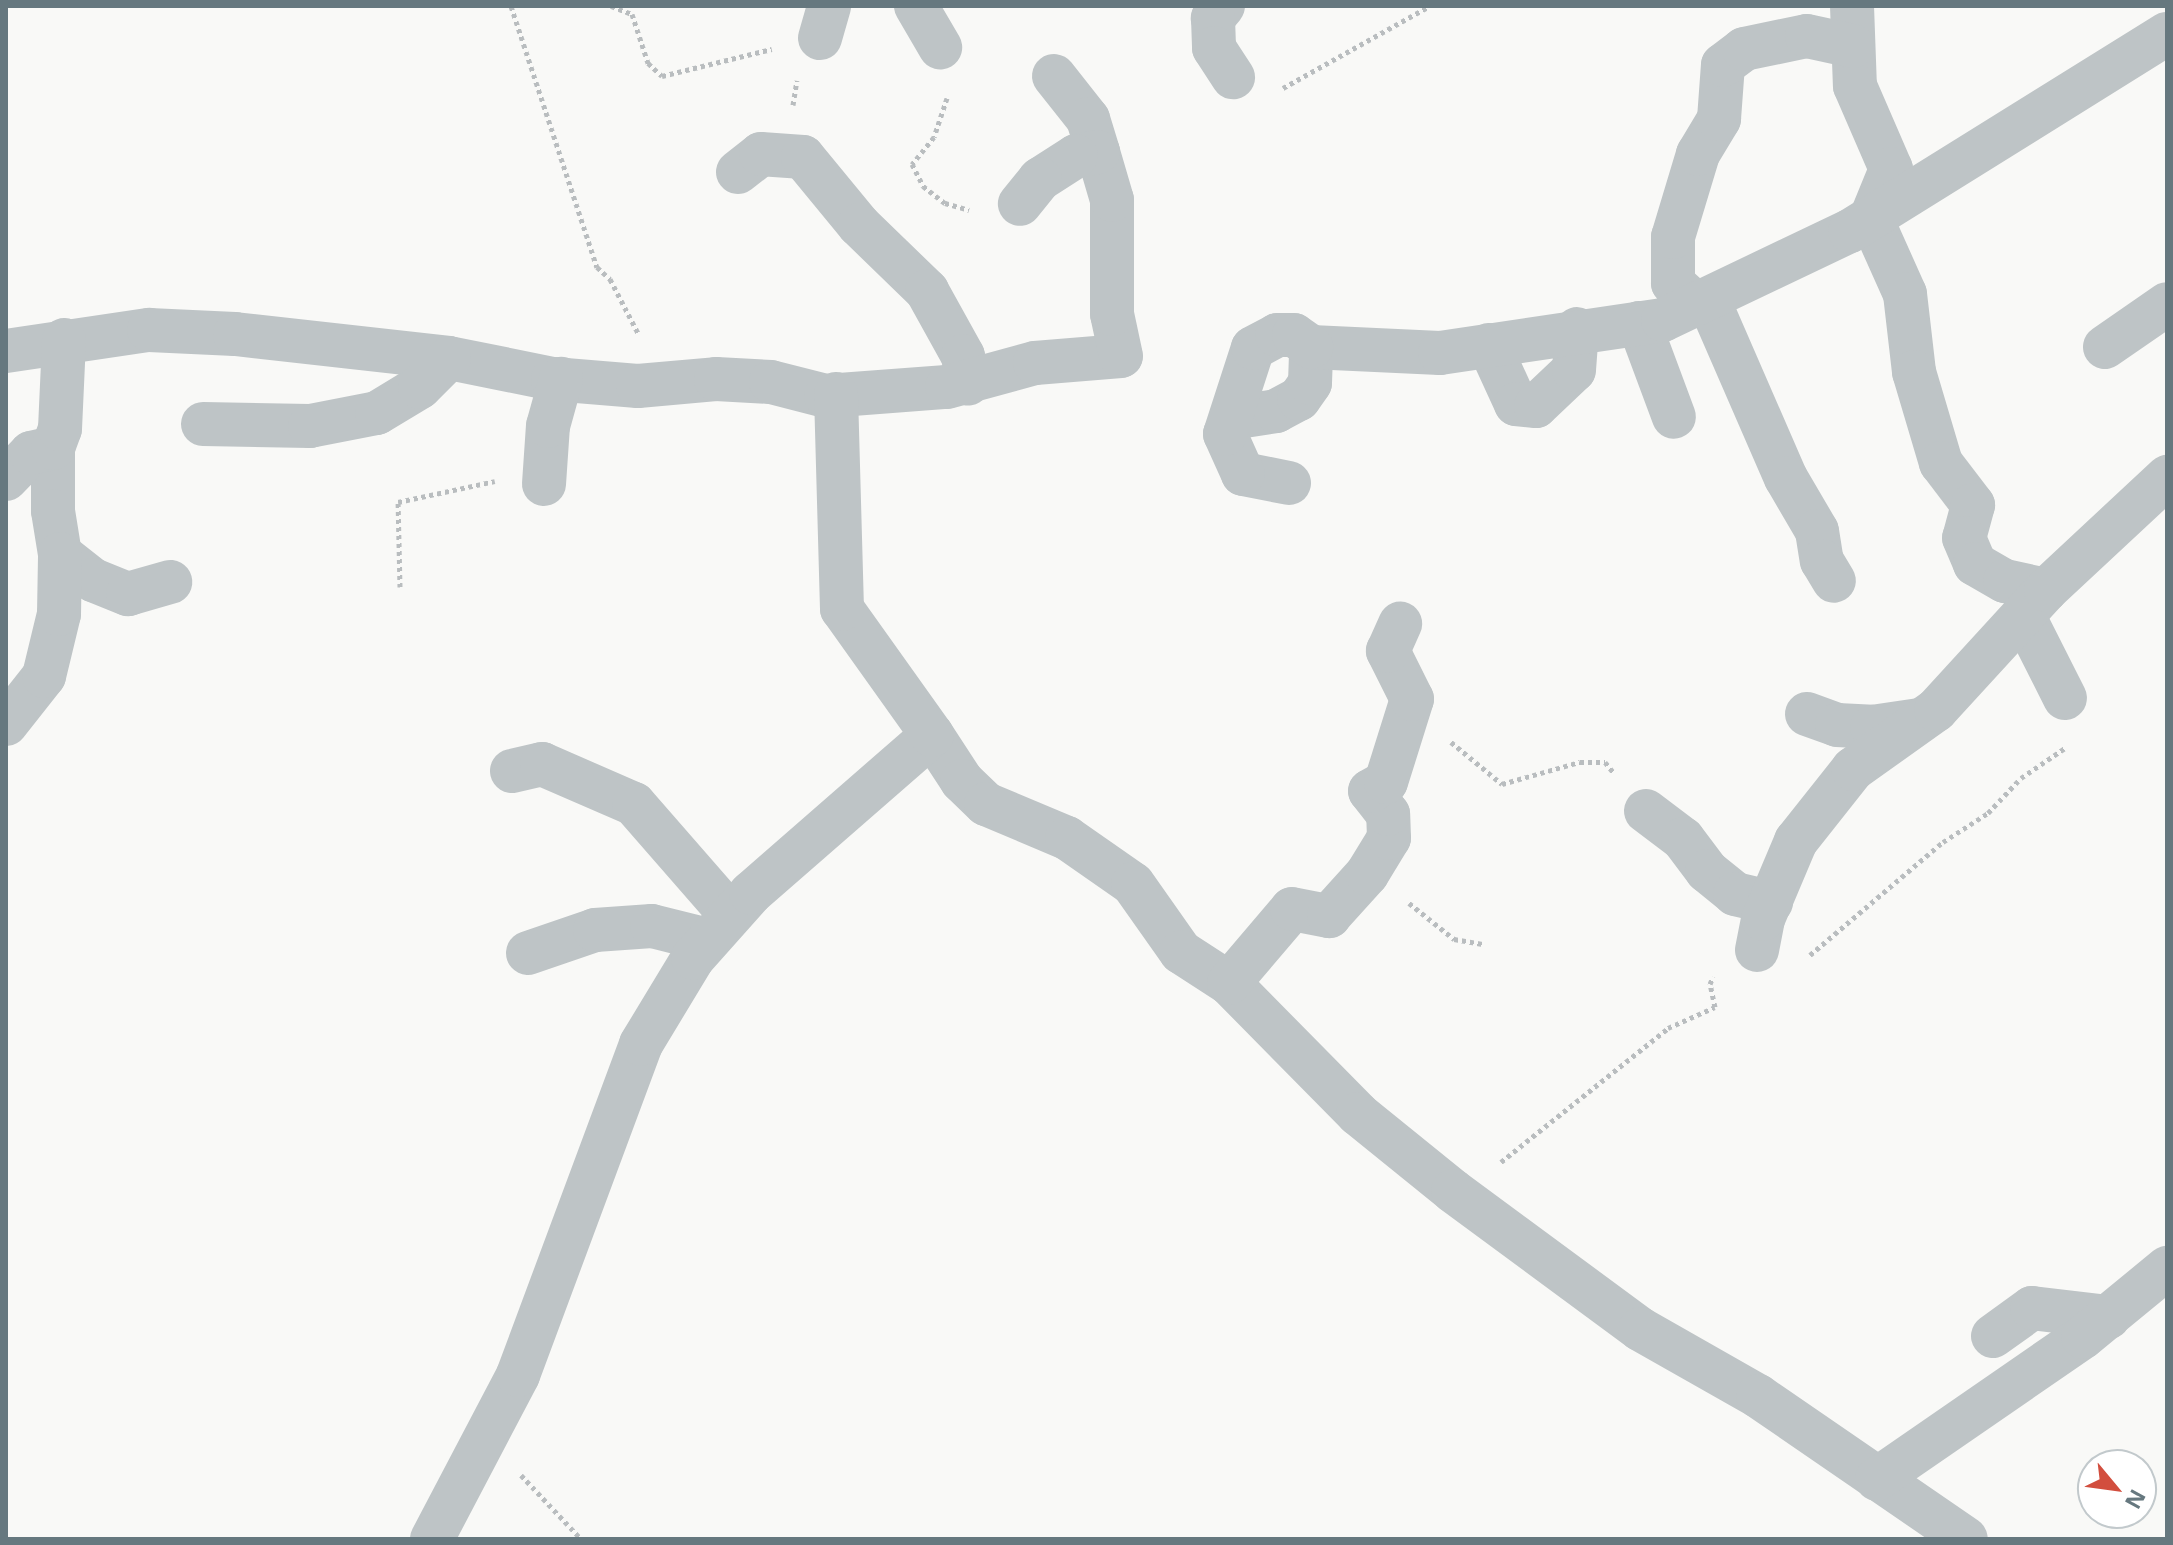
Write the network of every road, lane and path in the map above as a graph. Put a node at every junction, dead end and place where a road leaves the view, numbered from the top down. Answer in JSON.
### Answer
{"nodes":[{"id":1,"x":511,"y":6,"type":"edge"},
{"id":2,"x":611,"y":6,"type":"edge"},
{"id":3,"x":916,"y":6,"type":"edge"},
{"id":4,"x":1223,"y":6,"type":"edge"},
{"id":5,"x":1430,"y":6,"type":"edge"},
{"id":6,"x":825,"y":22,"type":"edge"},
{"id":7,"x":1778,"y":23,"type":"edge"},
{"id":8,"x":1852,"y":26,"type":"edge"},
{"id":9,"x":2167,"y":34,"type":"edge"},
{"id":10,"x":940,"y":47,"type":"dead end"},
{"id":11,"x":1054,"y":76,"type":"dead end"},
{"id":12,"x":1233,"y":77,"type":"joint"},
{"id":13,"x":1098,"y":152,"type":"junction"},
{"id":14,"x":803,"y":157,"type":"junction"},
{"id":15,"x":738,"y":172,"type":"dead end"},
{"id":16,"x":1020,"y":204,"type":"dead end"},
{"id":17,"x":1871,"y":218,"type":"junction"},
{"id":18,"x":1702,"y":301,"type":"junction"},
{"id":19,"x":2167,"y":304,"type":"edge"},
{"id":20,"x":1639,"y":323,"type":"junction"},
{"id":21,"x":1577,"y":329,"type":"junction"},
{"id":22,"x":64,"y":340,"type":"junction"},
{"id":23,"x":1489,"y":345,"type":"junction"},
{"id":24,"x":1311,"y":347,"type":"junction"},
{"id":25,"x":2105,"y":347,"type":"dead end"},
{"id":26,"x":6,"y":351,"type":"edge"},
{"id":27,"x":449,"y":358,"type":"junction"},
{"id":28,"x":561,"y":379,"type":"junction"},
{"id":29,"x":968,"y":384,"type":"junction"},
{"id":30,"x":646,"y":385,"type":"junction"},
{"id":31,"x":836,"y":394,"type":"junction"},
{"id":32,"x":1674,"y":417,"type":"dead end"},
{"id":33,"x":1231,"y":418,"type":"junction"},
{"id":34,"x":203,"y":424,"type":"dead end"},
{"id":35,"x":53,"y":448,"type":"junction"},
{"id":36,"x":2167,"y":477,"type":"edge"},
{"id":37,"x":6,"y":479,"type":"edge"},
{"id":38,"x":1289,"y":483,"type":"dead end"},
{"id":39,"x":544,"y":484,"type":"joint"},
{"id":40,"x":60,"y":554,"type":"junction"},
{"id":41,"x":1834,"y":581,"type":"dead end"},
{"id":42,"x":170,"y":582,"type":"dead end"},
{"id":43,"x":400,"y":587,"type":"dead end"},
{"id":44,"x":2035,"y":602,"type":"junction"},
{"id":45,"x":1400,"y":624,"type":"dead end"},
{"id":46,"x":2065,"y":698,"type":"joint"},
{"id":47,"x":1807,"y":714,"type":"dead end"},
{"id":48,"x":1921,"y":720,"type":"junction"},
{"id":49,"x":6,"y":724,"type":"edge"},
{"id":50,"x":1404,"y":730,"type":"junction"},
{"id":51,"x":932,"y":735,"type":"junction"},
{"id":52,"x":512,"y":771,"type":"dead end"},
{"id":53,"x":1646,"y":811,"type":"joint"},
{"id":54,"x":1372,"y":866,"type":"junction"},
{"id":55,"x":1771,"y":902,"type":"junction"},
{"id":56,"x":720,"y":928,"type":"junction"},
{"id":57,"x":1483,"y":944,"type":"dead end"},
{"id":58,"x":1757,"y":950,"type":"junction"},
{"id":59,"x":528,"y":953,"type":"dead end"},
{"id":60,"x":1229,"y":983,"type":"junction"},
{"id":61,"x":1453,"y":1191,"type":"junction"},
{"id":62,"x":2167,"y":1268,"type":"edge"},
{"id":63,"x":2108,"y":1317,"type":"junction"},
{"id":64,"x":1993,"y":1336,"type":"dead end"},
{"id":65,"x":485,"y":1436,"type":"junction"},
{"id":66,"x":1877,"y":1479,"type":"junction"},
{"id":67,"x":432,"y":1539,"type":"edge"},
{"id":68,"x":581,"y":1539,"type":"edge"},
{"id":69,"x":1966,"y":1539,"type":"edge"}],
"edges":[{"from":1,"to":30,"type":"path"},
{"from":2,"to":6,"type":"path"},
{"from":3,"to":10,"type":"street"},
{"from":4,"to":12,"type":"street"},
{"from":5,"to":12,"type":"path"},
{"from":6,"to":14,"type":"path"},
{"from":7,"to":8,"type":"street"},
{"from":7,"to":18,"type":"street"},
{"from":8,"to":17,"type":"street"},
{"from":9,"to":17,"type":"street"},
{"from":11,"to":13,"type":"street"},
{"from":13,"to":16,"type":"street"},
{"from":13,"to":29,"type":"street"},
{"from":14,"to":15,"type":"street"},
{"from":14,"to":29,"type":"street"},
{"from":17,"to":18,"type":"street"},
{"from":17,"to":44,"type":"street"},
{"from":18,"to":20,"type":"street"},
{"from":18,"to":41,"type":"street"},
{"from":19,"to":25,"type":"street"},
{"from":20,"to":21,"type":"street"},
{"from":20,"to":32,"type":"street"},
{"from":21,"to":23,"type":"street"},
{"from":21,"to":23,"type":"street"},
{"from":22,"to":26,"type":"street"},
{"from":22,"to":27,"type":"street"},
{"from":22,"to":35,"type":"street"},
{"from":23,"to":24,"type":"street"},
{"from":24,"to":33,"type":"street"},
{"from":24,"to":33,"type":"street"},
{"from":27,"to":28,"type":"street"},
{"from":27,"to":34,"type":"street"},
{"from":28,"to":30,"type":"street"},
{"from":28,"to":39,"type":"street"},
{"from":29,"to":31,"type":"street"},
{"from":30,"to":31,"type":"street"},
{"from":31,"to":51,"type":"street"},
{"from":33,"to":38,"type":"street"},
{"from":35,"to":37,"type":"street"},
{"from":35,"to":40,"type":"street"},
{"from":36,"to":44,"type":"street"},
{"from":39,"to":43,"type":"path"},
{"from":40,"to":42,"type":"street"},
{"from":40,"to":49,"type":"street"},
{"from":44,"to":46,"type":"street"},
{"from":44,"to":48,"type":"street"},
{"from":45,"to":50,"type":"street"},
{"from":46,"to":58,"type":"path"},
{"from":47,"to":48,"type":"street"},
{"from":48,"to":55,"type":"street"},
{"from":50,"to":53,"type":"path"},
{"from":50,"to":54,"type":"street"},
{"from":51,"to":56,"type":"street"},
{"from":51,"to":60,"type":"street"},
{"from":52,"to":56,"type":"street"},
{"from":53,"to":55,"type":"street"},
{"from":54,"to":57,"type":"path"},
{"from":54,"to":60,"type":"street"},
{"from":55,"to":58,"type":"street"},
{"from":56,"to":59,"type":"street"},
{"from":56,"to":65,"type":"street"},
{"from":58,"to":61,"type":"path"},
{"from":60,"to":61,"type":"street"},
{"from":61,"to":66,"type":"street"},
{"from":62,"to":63,"type":"street"},
{"from":63,"to":64,"type":"street"},
{"from":63,"to":66,"type":"street"},
{"from":65,"to":67,"type":"street"},
{"from":65,"to":68,"type":"path"},
{"from":66,"to":69,"type":"street"}]}
